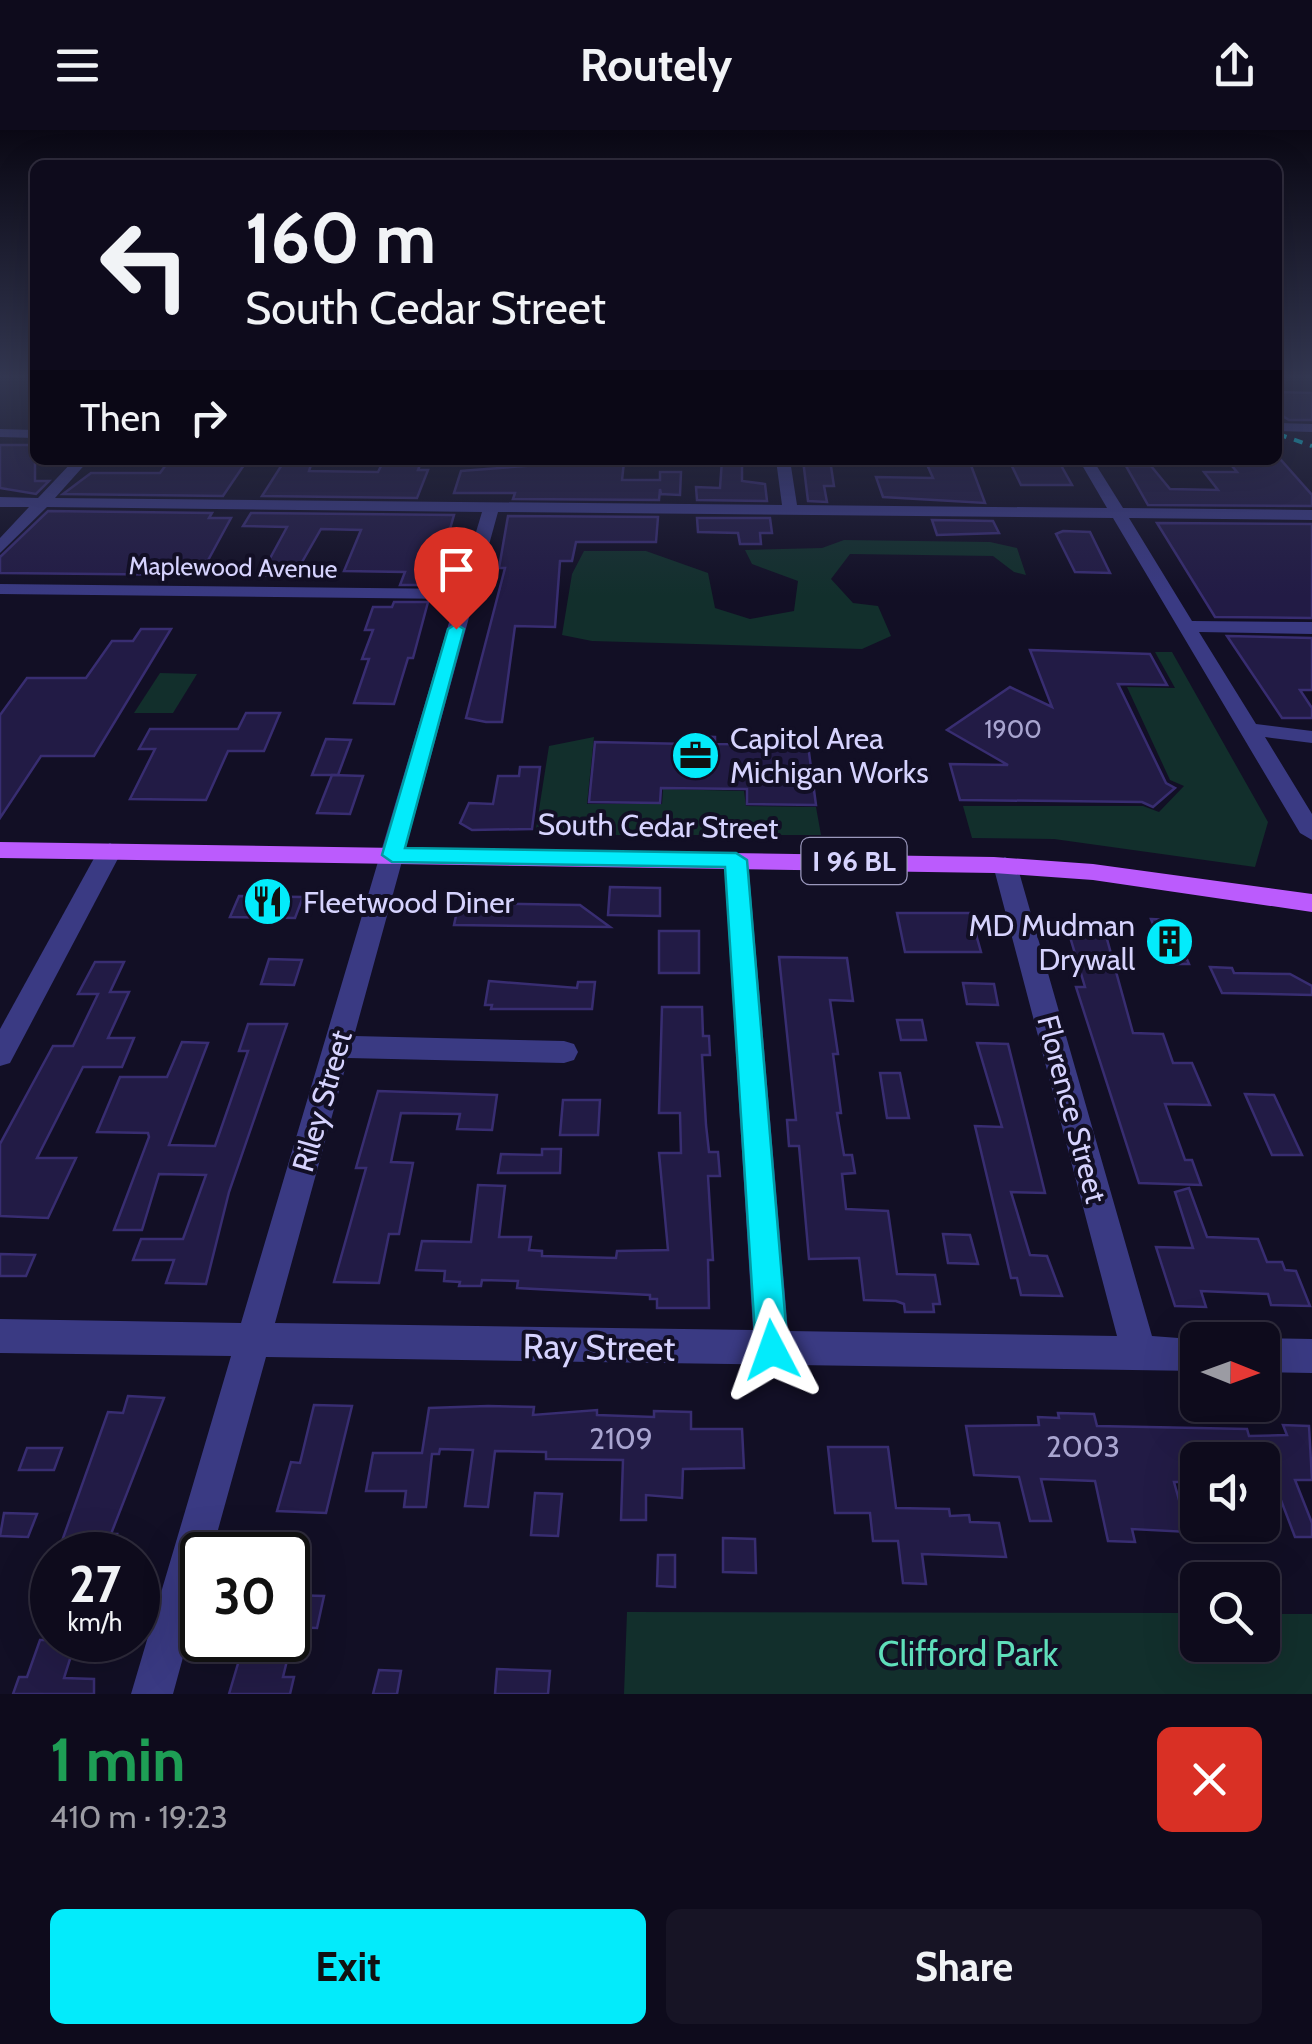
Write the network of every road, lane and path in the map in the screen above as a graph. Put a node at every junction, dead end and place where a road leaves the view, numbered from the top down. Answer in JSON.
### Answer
{"nodes":[{"id":1,"x":77,"y":465,"type":"edge"},
{"id":2,"x":785,"y":465,"type":"edge"},
{"id":3,"x":1089,"y":465,"type":"edge"},
{"id":4,"x":0,"y":502,"type":"edge"},
{"id":5,"x":42,"y":503,"type":"junction"},
{"id":6,"x":491,"y":507,"type":"junction"},
{"id":7,"x":790,"y":510,"type":"junction"},
{"id":8,"x":1117,"y":513,"type":"junction"},
{"id":9,"x":1312,"y":515,"type":"edge"},
{"id":10,"x":0,"y":548,"type":"edge"},
{"id":11,"x":0,"y":589,"type":"edge"},
{"id":12,"x":466,"y":594,"type":"junction"},
{"id":13,"x":1185,"y":626,"type":"junction"},
{"id":14,"x":1312,"y":628,"type":"edge"},
{"id":15,"x":1248,"y":729,"type":"junction"},
{"id":16,"x":1312,"y":737,"type":"edge"},
{"id":17,"x":1312,"y":833,"type":"edge"},
{"id":18,"x":0,"y":850,"type":"edge"},
{"id":19,"x":110,"y":851,"type":"junction"},
{"id":20,"x":392,"y":855,"type":"junction"},
{"id":21,"x":736,"y":860,"type":"junction"},
{"id":22,"x":1005,"y":865,"type":"junction"},
{"id":23,"x":1312,"y":902,"type":"edge"},
{"id":24,"x":338,"y":1047,"type":"junction"},
{"id":25,"x":564,"y":1052,"type":"dead end"},
{"id":26,"x":0,"y":1055,"type":"edge"},
{"id":27,"x":0,"y":1336,"type":"edge"},
{"id":28,"x":253,"y":1341,"type":"junction"},
{"id":29,"x":772,"y":1350,"type":"junction"},
{"id":30,"x":1138,"y":1353,"type":"junction"},
{"id":31,"x":1180,"y":1354,"type":"edge"},
{"id":32,"x":1280,"y":1355,"type":"edge"},
{"id":33,"x":1312,"y":1356,"type":"edge"},
{"id":34,"x":152,"y":1694,"type":"edge"}],
"edges":[{"from":1,"to":5,"type":"street"},
{"from":2,"to":7,"type":"street"},
{"from":3,"to":8,"type":"street"},
{"from":4,"to":5,"type":"street"},
{"from":5,"to":6,"type":"street"},
{"from":5,"to":10,"type":"street"},
{"from":6,"to":7,"type":"street"},
{"from":6,"to":12,"type":"street","name":"Riley Street"},
{"from":7,"to":8,"type":"street"},
{"from":8,"to":9,"type":"street"},
{"from":8,"to":13,"type":"street"},
{"from":11,"to":12,"type":"street","name":"Maplewood Avenue"},
{"from":12,"to":20,"type":"street","name":"Riley Street"},
{"from":13,"to":14,"type":"street"},
{"from":13,"to":15,"type":"street"},
{"from":15,"to":16,"type":"street"},
{"from":15,"to":17,"type":"street"},
{"from":18,"to":19,"type":"main road","name":"South Cedar Street","number":"I 96 BL"},
{"from":19,"to":20,"type":"main road","name":"South Cedar Street","number":"I 96 BL"},
{"from":19,"to":26,"type":"street"},
{"from":20,"to":21,"type":"main road","name":"South Cedar Street","number":"I 96 BL"},
{"from":20,"to":24,"type":"street","name":"Riley Street"},
{"from":21,"to":22,"type":"main road","name":"South Cedar Street","number":"I 96 BL"},
{"from":21,"to":29,"type":"street"},
{"from":22,"to":23,"type":"main road","name":"South Cedar Street","number":"I 96 BL"},
{"from":22,"to":30,"type":"street","name":"Florence Street"},
{"from":24,"to":25,"type":"street"},
{"from":24,"to":28,"type":"street","name":"Riley Street"},
{"from":27,"to":28,"type":"street","name":"Ray Street"},
{"from":28,"to":29,"type":"street","name":"Ray Street"},
{"from":28,"to":34,"type":"street","name":"Riley Street"},
{"from":29,"to":30,"type":"street","name":"Ray Street"},
{"from":30,"to":31,"type":"street","name":"Ray Street"},
{"from":32,"to":33,"type":"street"}]}
